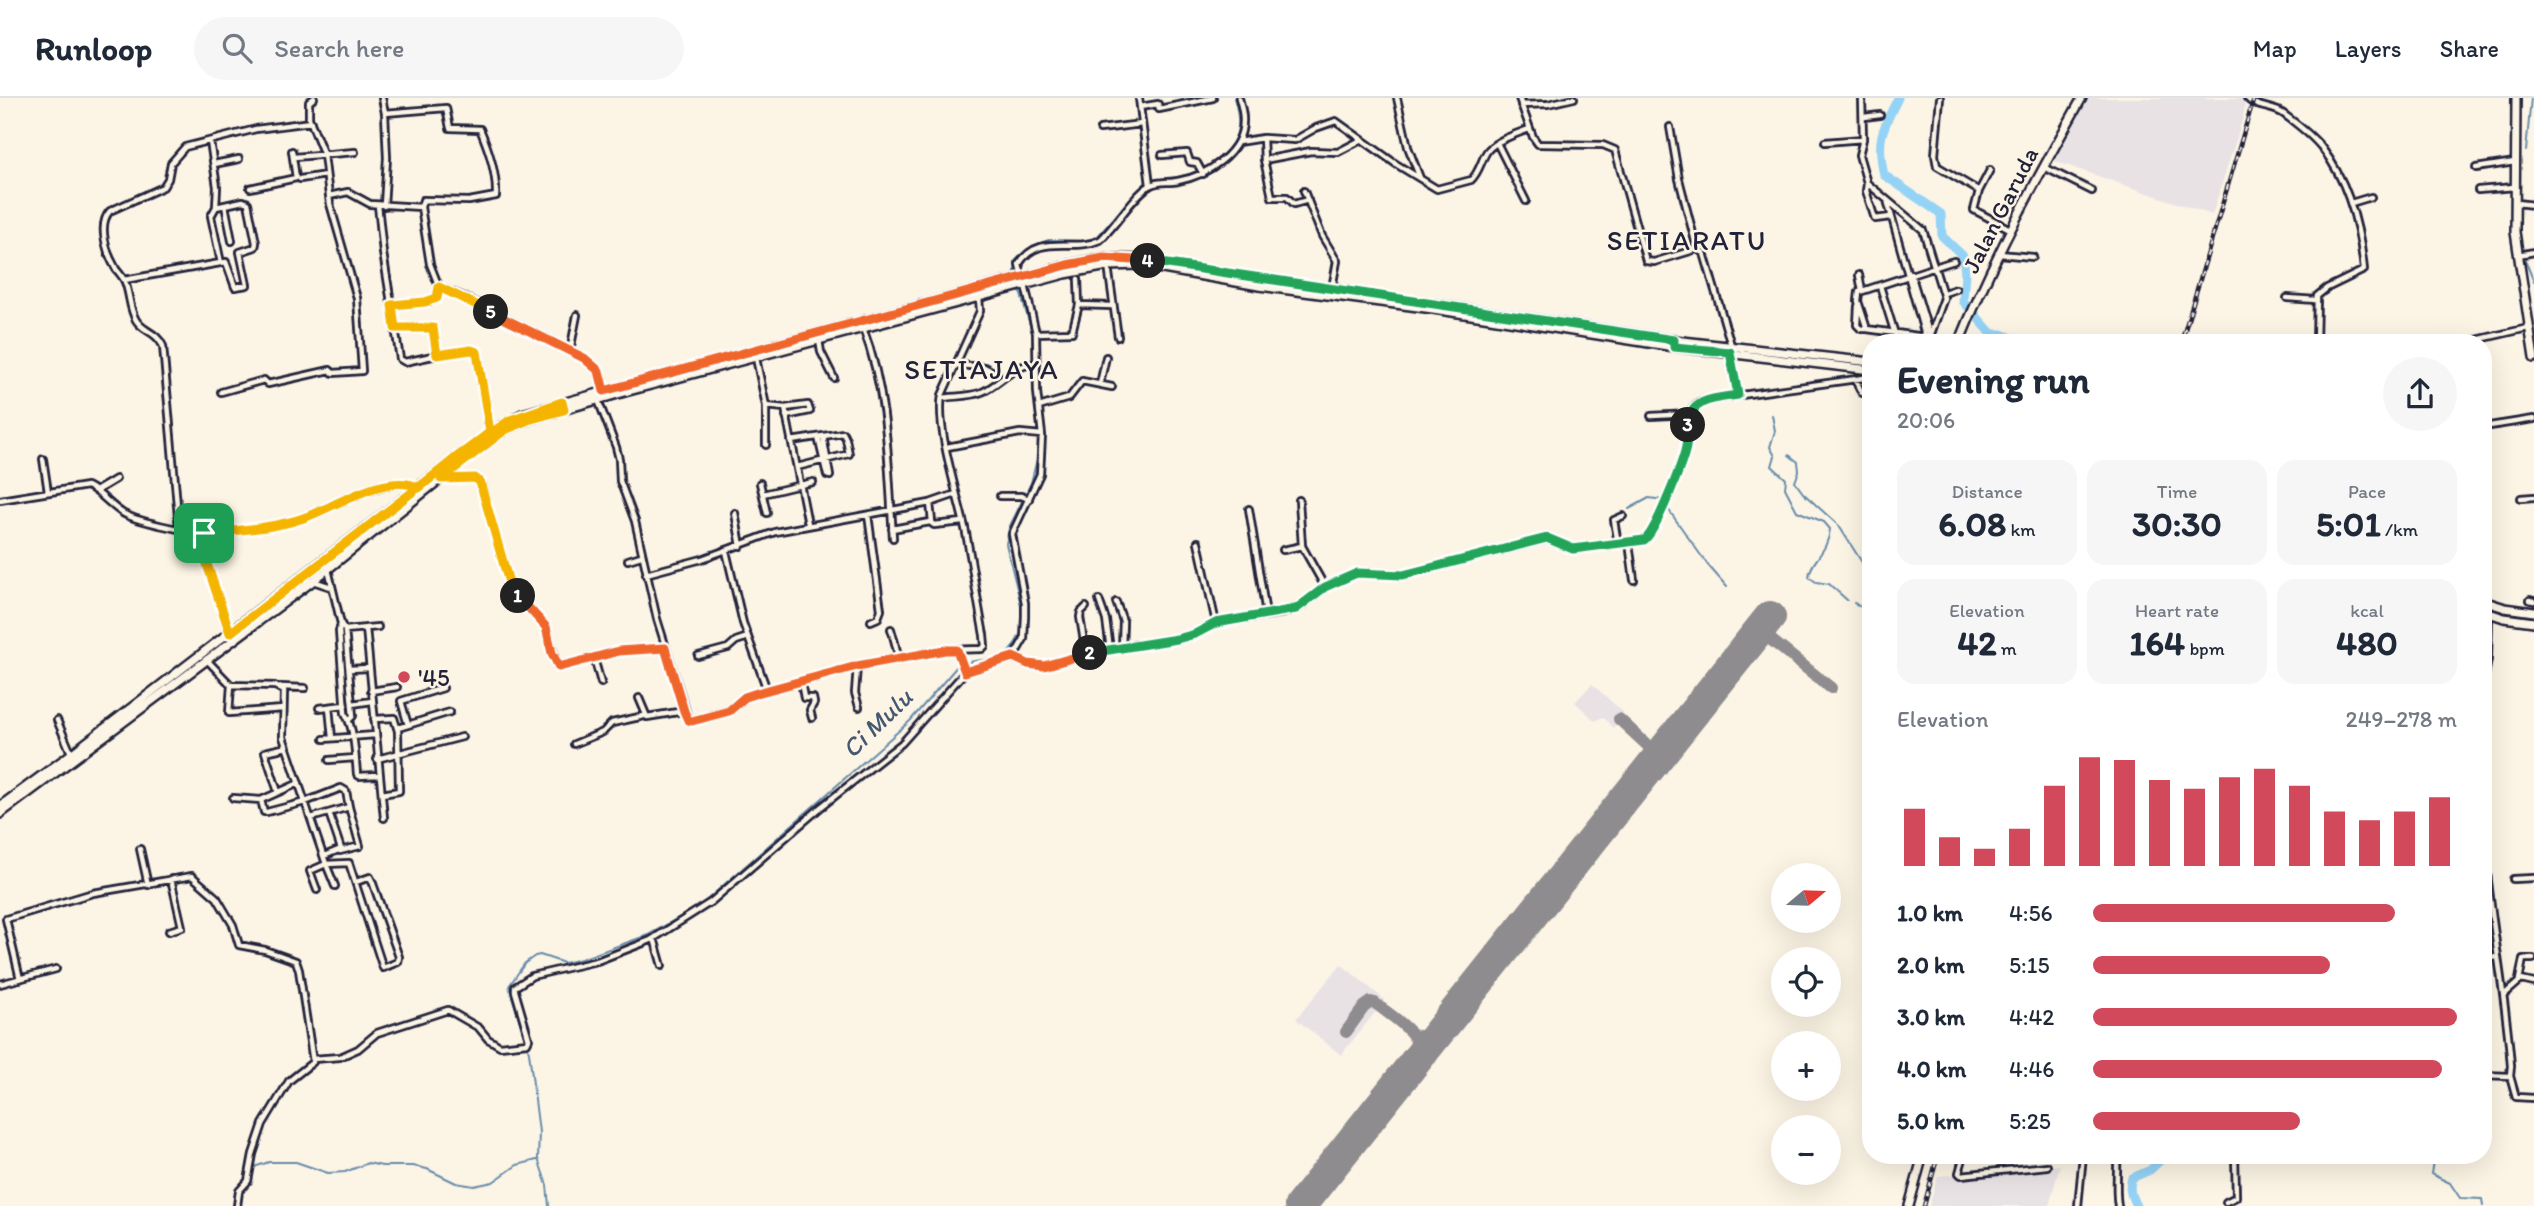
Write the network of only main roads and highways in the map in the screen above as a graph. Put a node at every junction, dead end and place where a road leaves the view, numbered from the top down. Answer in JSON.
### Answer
{"nodes":[{"id":1,"x":2082,"y":98,"type":"edge"},
{"id":2,"x":2516,"y":98,"type":"edge"},
{"id":3,"x":1051,"y":273,"type":"junction"},
{"id":4,"x":1013,"y":283,"type":"junction"},
{"id":5,"x":1318,"y":289,"type":"junction"},
{"id":6,"x":1962,"y":334,"type":"edge"},
{"id":7,"x":1674,"y":343,"type":"junction"},
{"id":8,"x":1785,"y":356,"type":"junction"},
{"id":9,"x":2534,"y":358,"type":"edge"},
{"id":10,"x":1862,"y":361,"type":"edge"},
{"id":11,"x":1862,"y":369,"type":"edge"},
{"id":12,"x":563,"y":406,"type":"junction"},
{"id":13,"x":2492,"y":604,"type":"edge"},
{"id":14,"x":2533,"y":612,"type":"edge"},
{"id":15,"x":2492,"y":613,"type":"edge"},
{"id":16,"x":2533,"y":622,"type":"edge"},
{"id":17,"x":5,"y":806,"type":"edge"},
{"id":18,"x":0,"y":814,"type":"edge"},
{"id":19,"x":1921,"y":1164,"type":"edge"},
{"id":20,"x":1909,"y":1206,"type":"edge"}],
"edges":[{"from":1,"to":6,"type":"main road","name":"Jalan Garuda"},
{"from":2,"to":9,"type":"main road"},
{"from":3,"to":4,"type":"main road"},
{"from":3,"to":5,"type":"main road"},
{"from":3,"to":5,"type":"main road"},
{"from":4,"to":12,"type":"main road"},
{"from":4,"to":12,"type":"main road"},
{"from":5,"to":7,"type":"main road"},
{"from":5,"to":7,"type":"main road"},
{"from":7,"to":8,"type":"main road"},
{"from":8,"to":10,"type":"main road"},
{"from":8,"to":11,"type":"main road"},
{"from":12,"to":17,"type":"main road"},
{"from":12,"to":17,"type":"main road"},
{"from":13,"to":14,"type":"main road"},
{"from":14,"to":16,"type":"main road"},
{"from":15,"to":16,"type":"main road"},
{"from":17,"to":18,"type":"main road"},
{"from":19,"to":20,"type":"main road"}]}
